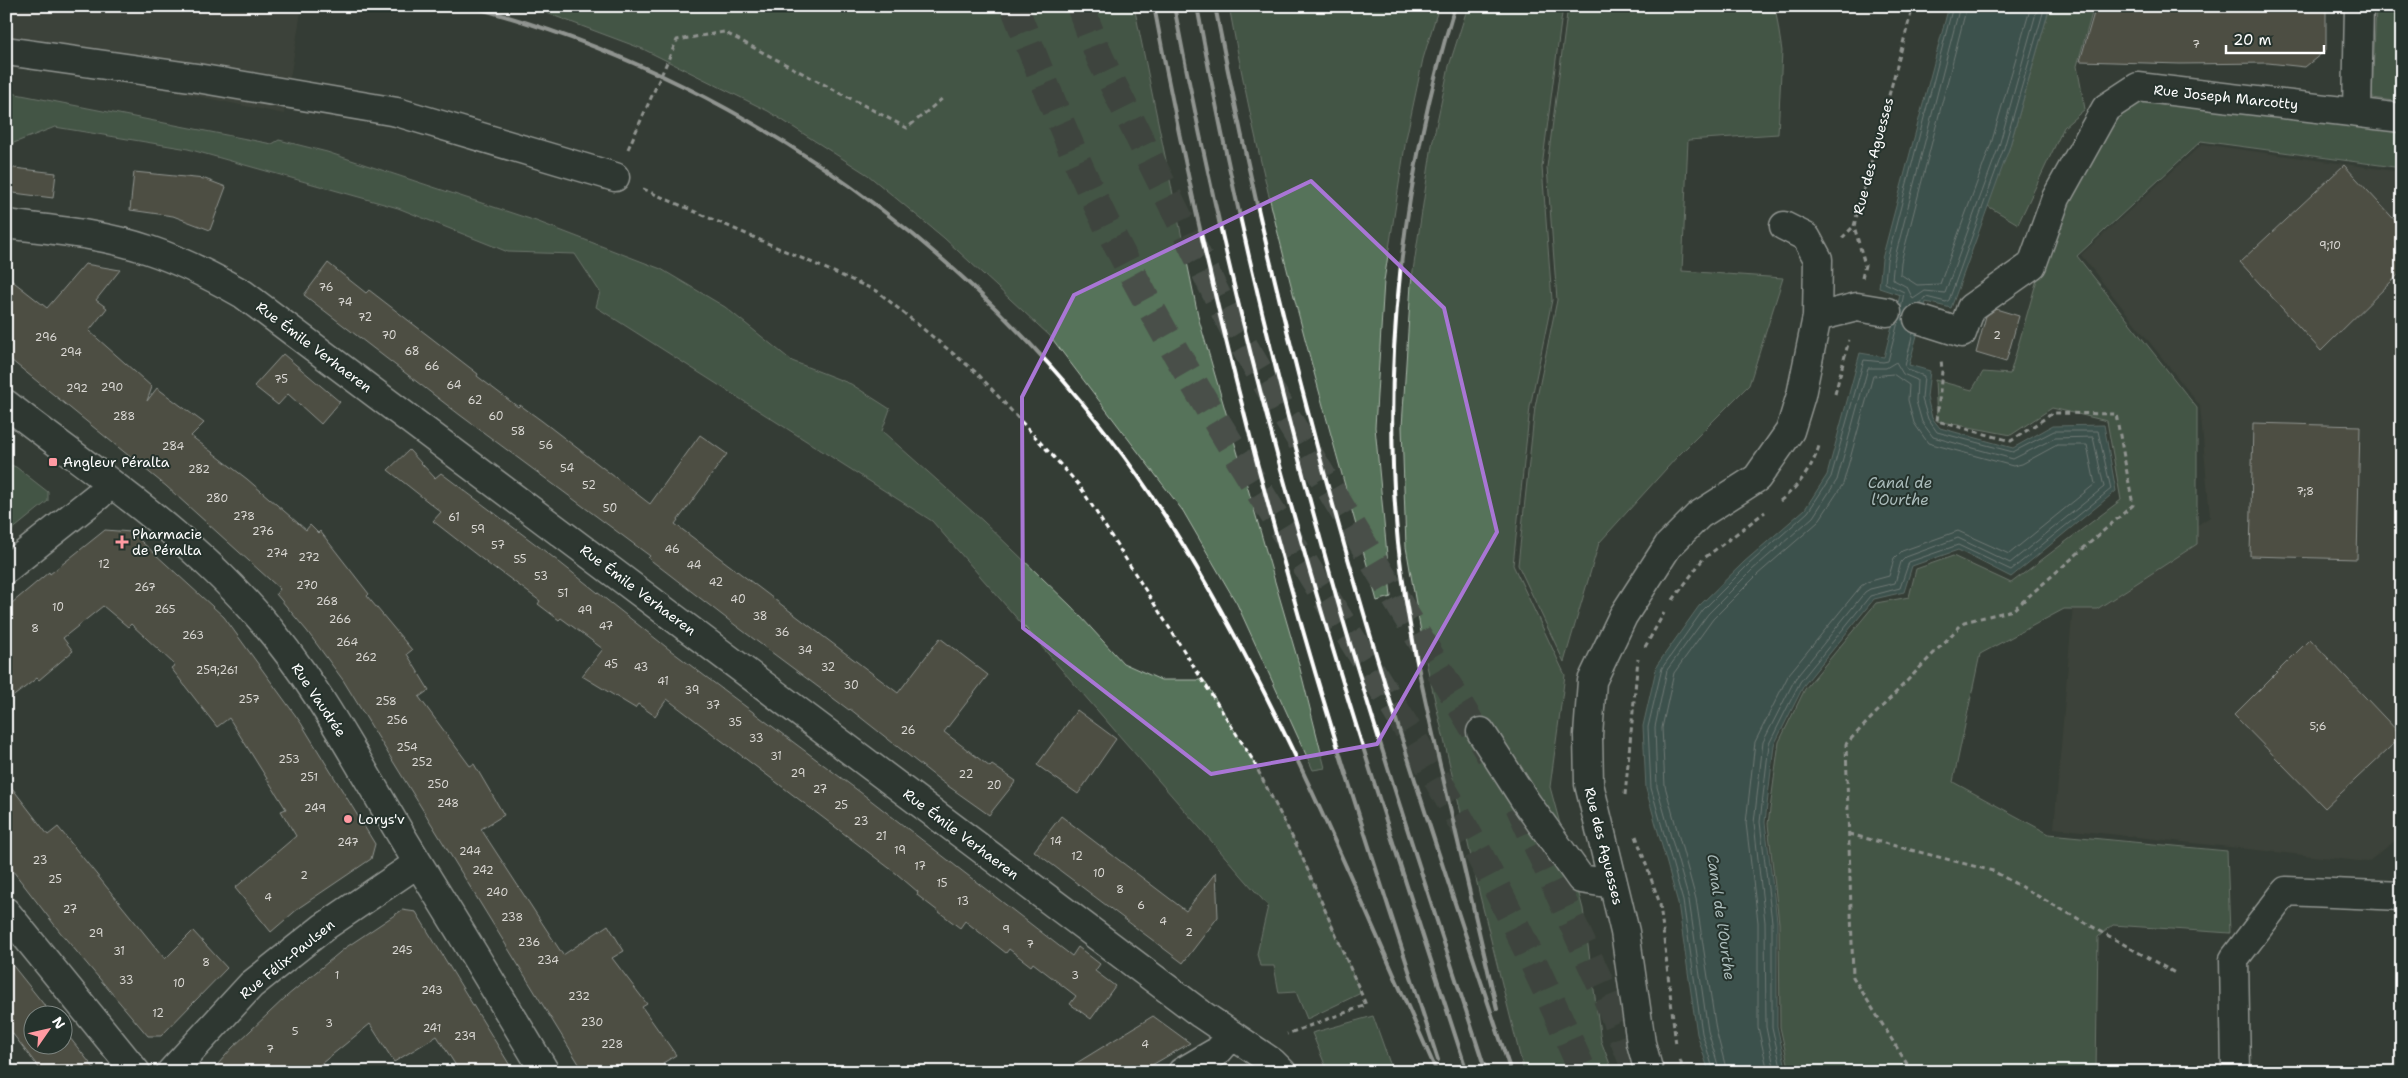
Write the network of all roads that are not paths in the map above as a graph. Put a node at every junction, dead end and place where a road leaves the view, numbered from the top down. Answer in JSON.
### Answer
{"nodes":[{"id":1,"x":2359,"y":6,"type":"edge"},
{"id":2,"x":6,"y":51,"type":"edge"},
{"id":3,"x":2357,"y":112,"type":"junction"},
{"id":4,"x":2402,"y":118,"type":"edge"},
{"id":5,"x":615,"y":177,"type":"road end"},
{"id":6,"x":6,"y":224,"type":"edge"},
{"id":7,"x":1784,"y":226,"type":"dead end"},
{"id":8,"x":1887,"y":312,"type":"dead end"},
{"id":9,"x":1817,"y":318,"type":"junction"},
{"id":10,"x":1928,"y":322,"type":"road end"},
{"id":11,"x":11,"y":415,"type":"edge"},
{"id":12,"x":110,"y":483,"type":"junction"},
{"id":13,"x":6,"y":568,"type":"edge"},
{"id":14,"x":1481,"y":732,"type":"tunnel mouth"},
{"id":15,"x":418,"y":863,"type":"junction"},
{"id":16,"x":1613,"y":884,"type":"junction"},
{"id":17,"x":2402,"y":896,"type":"edge"},
{"id":18,"x":6,"y":912,"type":"edge"},
{"id":19,"x":1232,"y":1035,"type":"junction"},
{"id":20,"x":136,"y":1072,"type":"edge"},
{"id":21,"x":170,"y":1072,"type":"edge"},
{"id":22,"x":545,"y":1072,"type":"edge"},
{"id":23,"x":1182,"y":1072,"type":"edge"},
{"id":24,"x":1282,"y":1072,"type":"edge"},
{"id":25,"x":1650,"y":1072,"type":"edge"},
{"id":26,"x":2236,"y":1072,"type":"edge"}],
"edges":[{"from":1,"to":3,"type":"street"},
{"from":2,"to":5,"type":"street"},
{"from":3,"to":4,"type":"street","name":"Rue Joseph Marcotty"},
{"from":3,"to":10,"type":"street","name":"Rue Joseph Marcotty"},
{"from":6,"to":19,"type":"street","name":"Rue Émile Verhaeren"},
{"from":7,"to":9,"type":"street","name":"Rue des Aguesses"},
{"from":8,"to":9,"type":"street"},
{"from":9,"to":16,"type":"street","name":"Rue des Aguesses"},
{"from":11,"to":12,"type":"street","name":"Rue Vaudrée"},
{"from":12,"to":13,"type":"street"},
{"from":12,"to":15,"type":"street","name":"Rue Vaudrée"},
{"from":14,"to":16,"type":"street"},
{"from":15,"to":21,"type":"street","name":"Rue Félix-Paulsen"},
{"from":15,"to":22,"type":"street","name":"Rue Vaudrée"},
{"from":16,"to":25,"type":"street","name":"Rue des Aguesses"},
{"from":17,"to":26,"type":"street"},
{"from":18,"to":20,"type":"street"},
{"from":19,"to":23,"type":"street"},
{"from":19,"to":24,"type":"street","name":"Rue Émile Verhaeren"}]}
